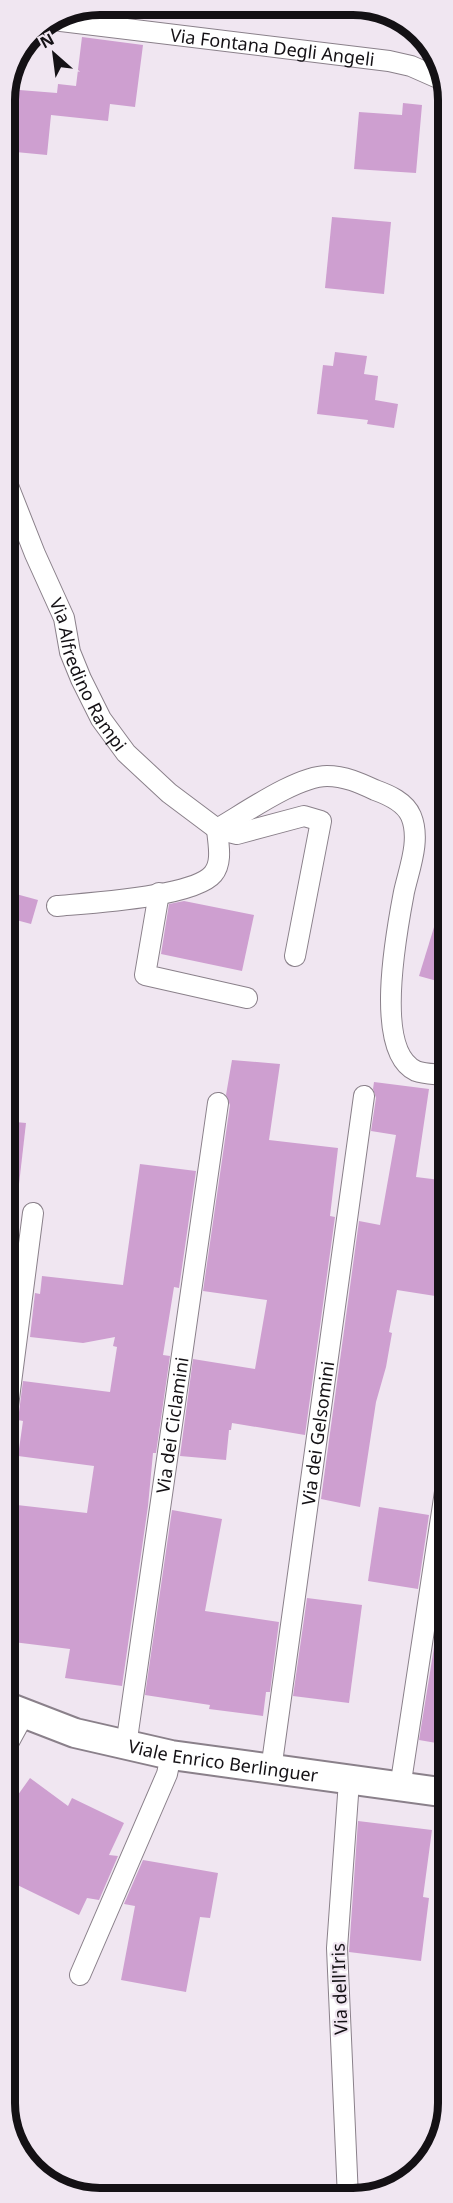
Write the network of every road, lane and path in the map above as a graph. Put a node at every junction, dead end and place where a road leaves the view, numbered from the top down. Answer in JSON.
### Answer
{"nodes":[{"id":1,"x":66,"y":22,"type":"edge"},
{"id":2,"x":435,"y":76,"type":"edge"},
{"id":3,"x":15,"y":506,"type":"edge"},
{"id":4,"x":217,"y":829,"type":"junction"},
{"id":5,"x":159,"y":893,"type":"junction"},
{"id":6,"x":57,"y":906,"type":"dead end"},
{"id":7,"x":295,"y":956,"type":"dead end"},
{"id":8,"x":248,"y":998,"type":"dead end"},
{"id":9,"x":438,"y":1074,"type":"edge"},
{"id":10,"x":364,"y":1096,"type":"dead end"},
{"id":11,"x":218,"y":1103,"type":"dead end"},
{"id":12,"x":33,"y":1213,"type":"dead end"},
{"id":13,"x":15,"y":1352,"type":"edge"},
{"id":14,"x":438,"y":1538,"type":"edge"},
{"id":15,"x":15,"y":1710,"type":"edge"},
{"id":16,"x":126,"y":1746,"type":"junction"},
{"id":17,"x":171,"y":1755,"type":"junction"},
{"id":18,"x":270,"y":1770,"type":"junction"},
{"id":19,"x":349,"y":1781,"type":"junction"},
{"id":20,"x":400,"y":1788,"type":"junction"},
{"id":21,"x":438,"y":1792,"type":"edge"},
{"id":22,"x":80,"y":1975,"type":"dead end"},
{"id":23,"x":348,"y":2188,"type":"edge"}],
"edges":[{"from":1,"to":2,"type":"street","name":"Via Fontana Degli Angeli"},
{"from":3,"to":4,"type":"street","name":"Via Alfredino Rampi"},
{"from":4,"to":5,"type":"street"},
{"from":4,"to":7,"type":"street"},
{"from":4,"to":9,"type":"street"},
{"from":5,"to":6,"type":"street"},
{"from":5,"to":8,"type":"street"},
{"from":10,"to":18,"type":"street","name":"Via dei Gelsomini"},
{"from":11,"to":16,"type":"street","name":"Via dei Ciclamini"},
{"from":12,"to":13,"type":"street"},
{"from":14,"to":20,"type":"street"},
{"from":15,"to":16,"type":"main road","name":"Viale Enrico Berlinguer"},
{"from":16,"to":17,"type":"main road","name":"Viale Enrico Berlinguer"},
{"from":17,"to":18,"type":"main road","name":"Viale Enrico Berlinguer"},
{"from":17,"to":22,"type":"street"},
{"from":18,"to":19,"type":"main road","name":"Viale Enrico Berlinguer"},
{"from":19,"to":20,"type":"main road","name":"Viale Enrico Berlinguer"},
{"from":19,"to":23,"type":"street","name":"Via dell'Iris"},
{"from":20,"to":21,"type":"main road","name":"Viale Enrico Berlinguer"}]}
